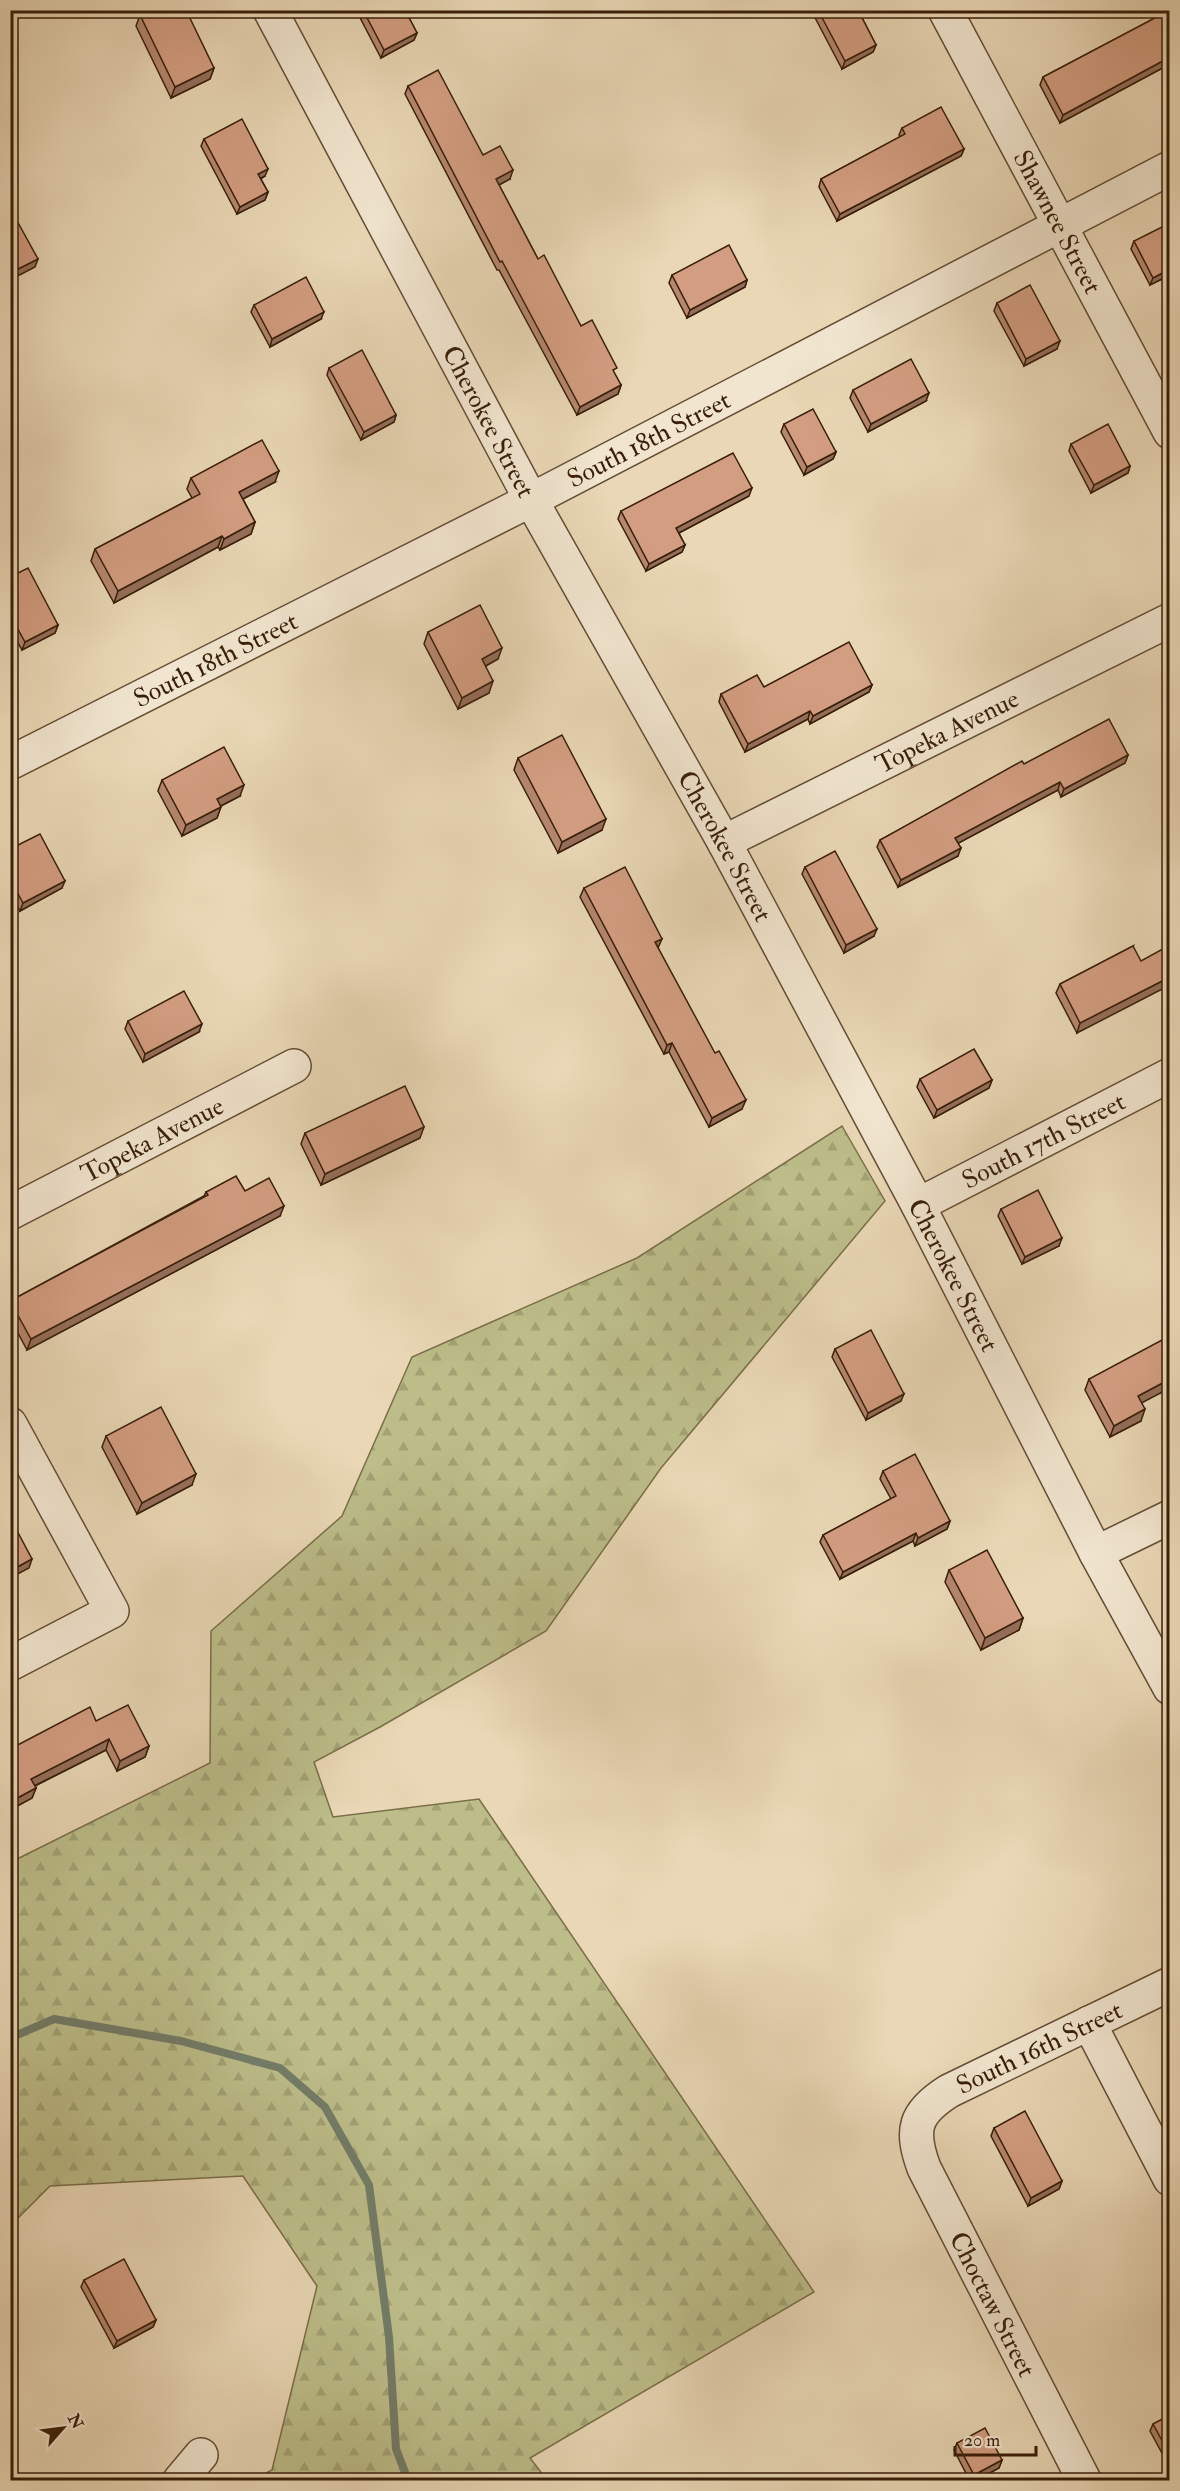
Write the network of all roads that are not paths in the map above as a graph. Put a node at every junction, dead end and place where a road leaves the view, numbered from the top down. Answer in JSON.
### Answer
{"nodes":[{"id":1,"x":270,"y":10,"type":"edge"},
{"id":2,"x":945,"y":10,"type":"edge"},
{"id":3,"x":1170,"y":168,"type":"edge"},
{"id":4,"x":1059,"y":225,"type":"junction"},
{"id":5,"x":1170,"y":432,"type":"edge"},
{"id":6,"x":531,"y":501,"type":"junction"},
{"id":7,"x":1170,"y":621,"type":"edge"},
{"id":8,"x":10,"y":763,"type":"edge"},
{"id":9,"x":724,"y":842,"type":"junction"},
{"id":10,"x":294,"y":1066,"type":"dead end"},
{"id":11,"x":1170,"y":1075,"type":"edge"},
{"id":12,"x":918,"y":1205,"type":"junction"},
{"id":13,"x":10,"y":1213,"type":"edge"},
{"id":14,"x":10,"y":1424,"type":"edge"},
{"id":15,"x":1170,"y":1517,"type":"edge"},
{"id":16,"x":1096,"y":1553,"type":"junction"},
{"id":17,"x":10,"y":1664,"type":"edge"},
{"id":18,"x":1170,"y":1688,"type":"edge"},
{"id":19,"x":1170,"y":1984,"type":"edge"},
{"id":20,"x":1089,"y":2023,"type":"junction"},
{"id":21,"x":918,"y":2123,"type":"joint"},
{"id":22,"x":1170,"y":2179,"type":"edge"},
{"id":23,"x":201,"y":2455,"type":"dead end"},
{"id":24,"x":180,"y":2481,"type":"edge"},
{"id":25,"x":1084,"y":2481,"type":"edge"}],
"edges":[{"from":1,"to":6,"type":"street","name":"Cherokee Street"},
{"from":2,"to":4,"type":"street","name":"Shawnee Street"},
{"from":3,"to":4,"type":"street","name":"South 18th Street"},
{"from":4,"to":5,"type":"street","name":"Shawnee Street"},
{"from":4,"to":6,"type":"street","name":"South 18th Street"},
{"from":6,"to":8,"type":"street","name":"South 18th Street"},
{"from":6,"to":9,"type":"street","name":"Cherokee Street"},
{"from":7,"to":9,"type":"street","name":"Topeka Avenue"},
{"from":9,"to":12,"type":"street","name":"Cherokee Street"},
{"from":10,"to":13,"type":"street","name":"Topeka Avenue"},
{"from":11,"to":12,"type":"street","name":"South 17th Street"},
{"from":12,"to":16,"type":"street","name":"Cherokee Street"},
{"from":14,"to":17,"type":"street"},
{"from":15,"to":16,"type":"street"},
{"from":16,"to":18,"type":"street","name":"Cherokee Street"},
{"from":19,"to":20,"type":"street","name":"South 16th Street"},
{"from":20,"to":21,"type":"street","name":"South 16th Street"},
{"from":20,"to":22,"type":"street"},
{"from":21,"to":25,"type":"street","name":"Choctaw Street"},
{"from":23,"to":24,"type":"street"}]}
